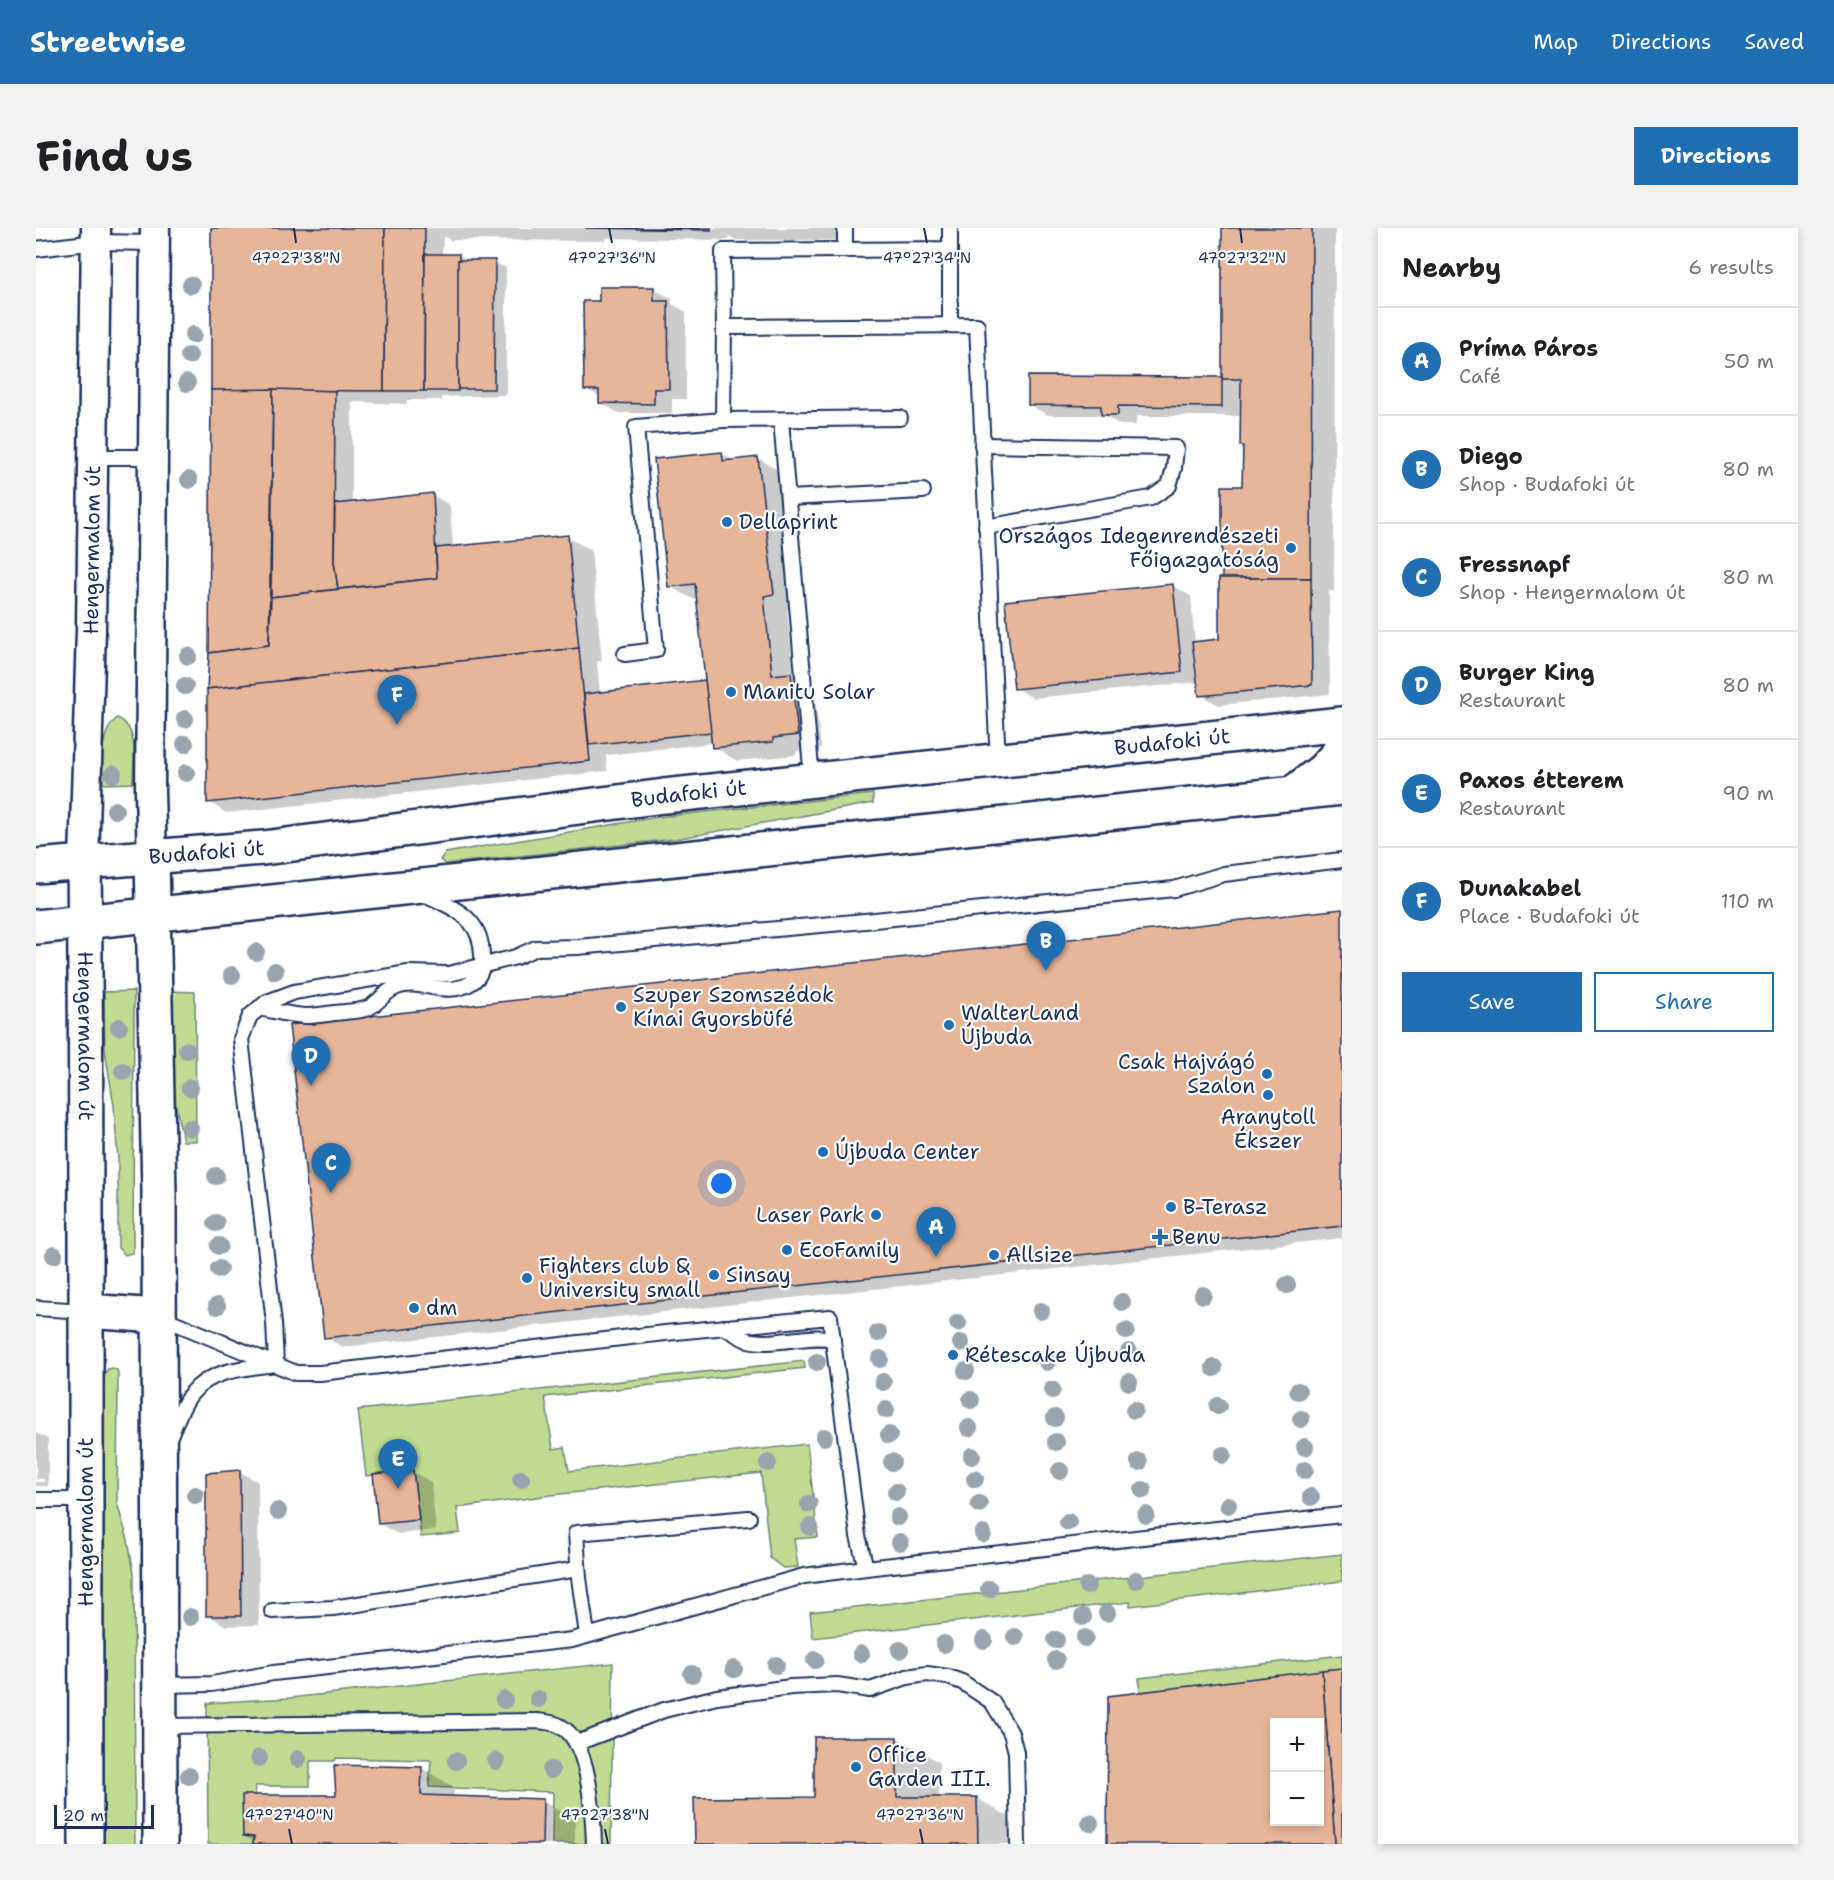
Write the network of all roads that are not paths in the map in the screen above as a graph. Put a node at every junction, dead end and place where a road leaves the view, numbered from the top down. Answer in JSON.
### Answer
{"nodes":[{"id":1,"x":845,"y":228,"type":"edge"},
{"id":2,"x":950,"y":228,"type":"edge"},
{"id":3,"x":96,"y":235,"type":"edge"},
{"id":4,"x":155,"y":236,"type":"edge"},
{"id":5,"x":36,"y":249,"type":"edge"},
{"id":6,"x":950,"y":249,"type":"junction"},
{"id":7,"x":845,"y":250,"type":"junction"},
{"id":8,"x":950,"y":325,"type":"junction"},
{"id":9,"x":724,"y":327,"type":"junction"},
{"id":10,"x":900,"y":418,"type":"dead end"},
{"id":11,"x":723,"y":420,"type":"junction"},
{"id":12,"x":781,"y":420,"type":"junction"},
{"id":13,"x":982,"y":445,"type":"junction"},
{"id":14,"x":93,"y":457,"type":"junction"},
{"id":15,"x":153,"y":457,"type":"junction"},
{"id":16,"x":923,"y":491,"type":"dead end"},
{"id":17,"x":788,"y":498,"type":"junction"},
{"id":18,"x":986,"y":527,"type":"junction"},
{"id":19,"x":625,"y":654,"type":"dead end"},
{"id":20,"x":1342,"y":724,"type":"edge"},
{"id":21,"x":1342,"y":749,"type":"edge"},
{"id":22,"x":998,"y":762,"type":"junction"},
{"id":23,"x":812,"y":780,"type":"junction"},
{"id":24,"x":1342,"y":788,"type":"edge"},
{"id":25,"x":1293,"y":793,"type":"junction"},
{"id":26,"x":152,"y":857,"type":"junction"},
{"id":27,"x":1342,"y":860,"type":"edge"},
{"id":28,"x":84,"y":862,"type":"junction"},
{"id":29,"x":36,"y":866,"type":"edge"},
{"id":30,"x":410,"y":888,"type":"junction"},
{"id":31,"x":153,"y":913,"type":"junction"},
{"id":32,"x":85,"y":921,"type":"junction"},
{"id":33,"x":36,"y":927,"type":"edge"},
{"id":34,"x":483,"y":966,"type":"junction"},
{"id":35,"x":259,"y":1008,"type":"junction"},
{"id":36,"x":36,"y":1308,"type":"edge"},
{"id":37,"x":86,"y":1311,"type":"junction"},
{"id":38,"x":159,"y":1316,"type":"junction"},
{"id":39,"x":724,"y":1327,"type":"junction"},
{"id":40,"x":833,"y":1339,"type":"junction"},
{"id":41,"x":276,"y":1364,"type":"junction"},
{"id":42,"x":159,"y":1459,"type":"junction"},
{"id":43,"x":36,"y":1500,"type":"edge"},
{"id":44,"x":86,"y":1500,"type":"junction"},
{"id":45,"x":1342,"y":1515,"type":"edge"},
{"id":46,"x":749,"y":1518,"type":"dead end"},
{"id":47,"x":866,"y":1568,"type":"junction"},
{"id":48,"x":578,"y":1569,"type":"junction"},
{"id":49,"x":272,"y":1611,"type":"dead end"},
{"id":50,"x":587,"y":1635,"type":"junction"},
{"id":51,"x":160,"y":1685,"type":"junction"},
{"id":52,"x":160,"y":1725,"type":"junction"},
{"id":53,"x":577,"y":1743,"type":"junction"},
{"id":54,"x":86,"y":1844,"type":"edge"},
{"id":55,"x":160,"y":1844,"type":"edge"},
{"id":56,"x":594,"y":1844,"type":"edge"},
{"id":57,"x":1018,"y":1844,"type":"edge"}],
"edges":[{"from":1,"to":7,"type":"lane"},
{"from":2,"to":6,"type":"lane"},
{"from":3,"to":4,"type":"lane"},
{"from":3,"to":5,"type":"lane"},
{"from":3,"to":14,"type":"street","name":"Hengermalom út"},
{"from":4,"to":15,"type":"street"},
{"from":6,"to":7,"type":"lane"},
{"from":6,"to":8,"type":"lane"},
{"from":7,"to":9,"type":"lane"},
{"from":8,"to":9,"type":"lane"},
{"from":8,"to":13,"type":"lane"},
{"from":9,"to":11,"type":"lane"},
{"from":10,"to":12,"type":"lane"},
{"from":11,"to":12,"type":"lane"},
{"from":11,"to":19,"type":"lane"},
{"from":12,"to":17,"type":"lane"},
{"from":13,"to":18,"type":"lane"},
{"from":13,"to":18,"type":"lane"},
{"from":14,"to":15,"type":"lane"},
{"from":14,"to":28,"type":"street","name":"Hengermalom út"},
{"from":15,"to":26,"type":"street"},
{"from":16,"to":17,"type":"lane"},
{"from":17,"to":23,"type":"lane"},
{"from":18,"to":22,"type":"lane"},
{"from":20,"to":22,"type":"main road","name":"Budafoki út"},
{"from":21,"to":25,"type":"main road"},
{"from":22,"to":23,"type":"main road","name":"Budafoki út"},
{"from":23,"to":26,"type":"main road","name":"Budafoki út"},
{"from":24,"to":25,"type":"main road"},
{"from":25,"to":30,"type":"main road"},
{"from":26,"to":28,"type":"main road","name":"Budafoki út"},
{"from":26,"to":31,"type":"main road"},
{"from":27,"to":34,"type":"lane"},
{"from":28,"to":29,"type":"main road","name":"Budafoki út"},
{"from":28,"to":32,"type":"main road","name":"Hengermalom út"},
{"from":30,"to":31,"type":"main road"},
{"from":30,"to":34,"type":"lane"},
{"from":31,"to":32,"type":"main road"},
{"from":31,"to":38,"type":"main road"},
{"from":32,"to":33,"type":"main road"},
{"from":32,"to":37,"type":"main road","name":"Hengermalom út"},
{"from":34,"to":35,"type":"lane"},
{"from":34,"to":35,"type":"lane"},
{"from":35,"to":41,"type":"lane"},
{"from":36,"to":37,"type":"lane"},
{"from":37,"to":38,"type":"main road"},
{"from":37,"to":44,"type":"main road","name":"Hengermalom út"},
{"from":38,"to":41,"type":"lane"},
{"from":38,"to":42,"type":"main road"},
{"from":39,"to":40,"type":"lane"},
{"from":39,"to":40,"type":"lane"},
{"from":39,"to":41,"type":"lane"},
{"from":40,"to":47,"type":"lane"},
{"from":41,"to":42,"type":"lane"},
{"from":42,"to":51,"type":"main road"},
{"from":43,"to":44,"type":"lane"},
{"from":44,"to":54,"type":"main road","name":"Hengermalom út"},
{"from":45,"to":47,"type":"lane"},
{"from":46,"to":48,"type":"lane"},
{"from":47,"to":50,"type":"lane"},
{"from":48,"to":49,"type":"lane"},
{"from":48,"to":50,"type":"lane"},
{"from":50,"to":51,"type":"lane"},
{"from":51,"to":52,"type":"main road"},
{"from":52,"to":53,"type":"lane"},
{"from":52,"to":55,"type":"main road"},
{"from":53,"to":56,"type":"lane"},
{"from":53,"to":57,"type":"lane"}]}
